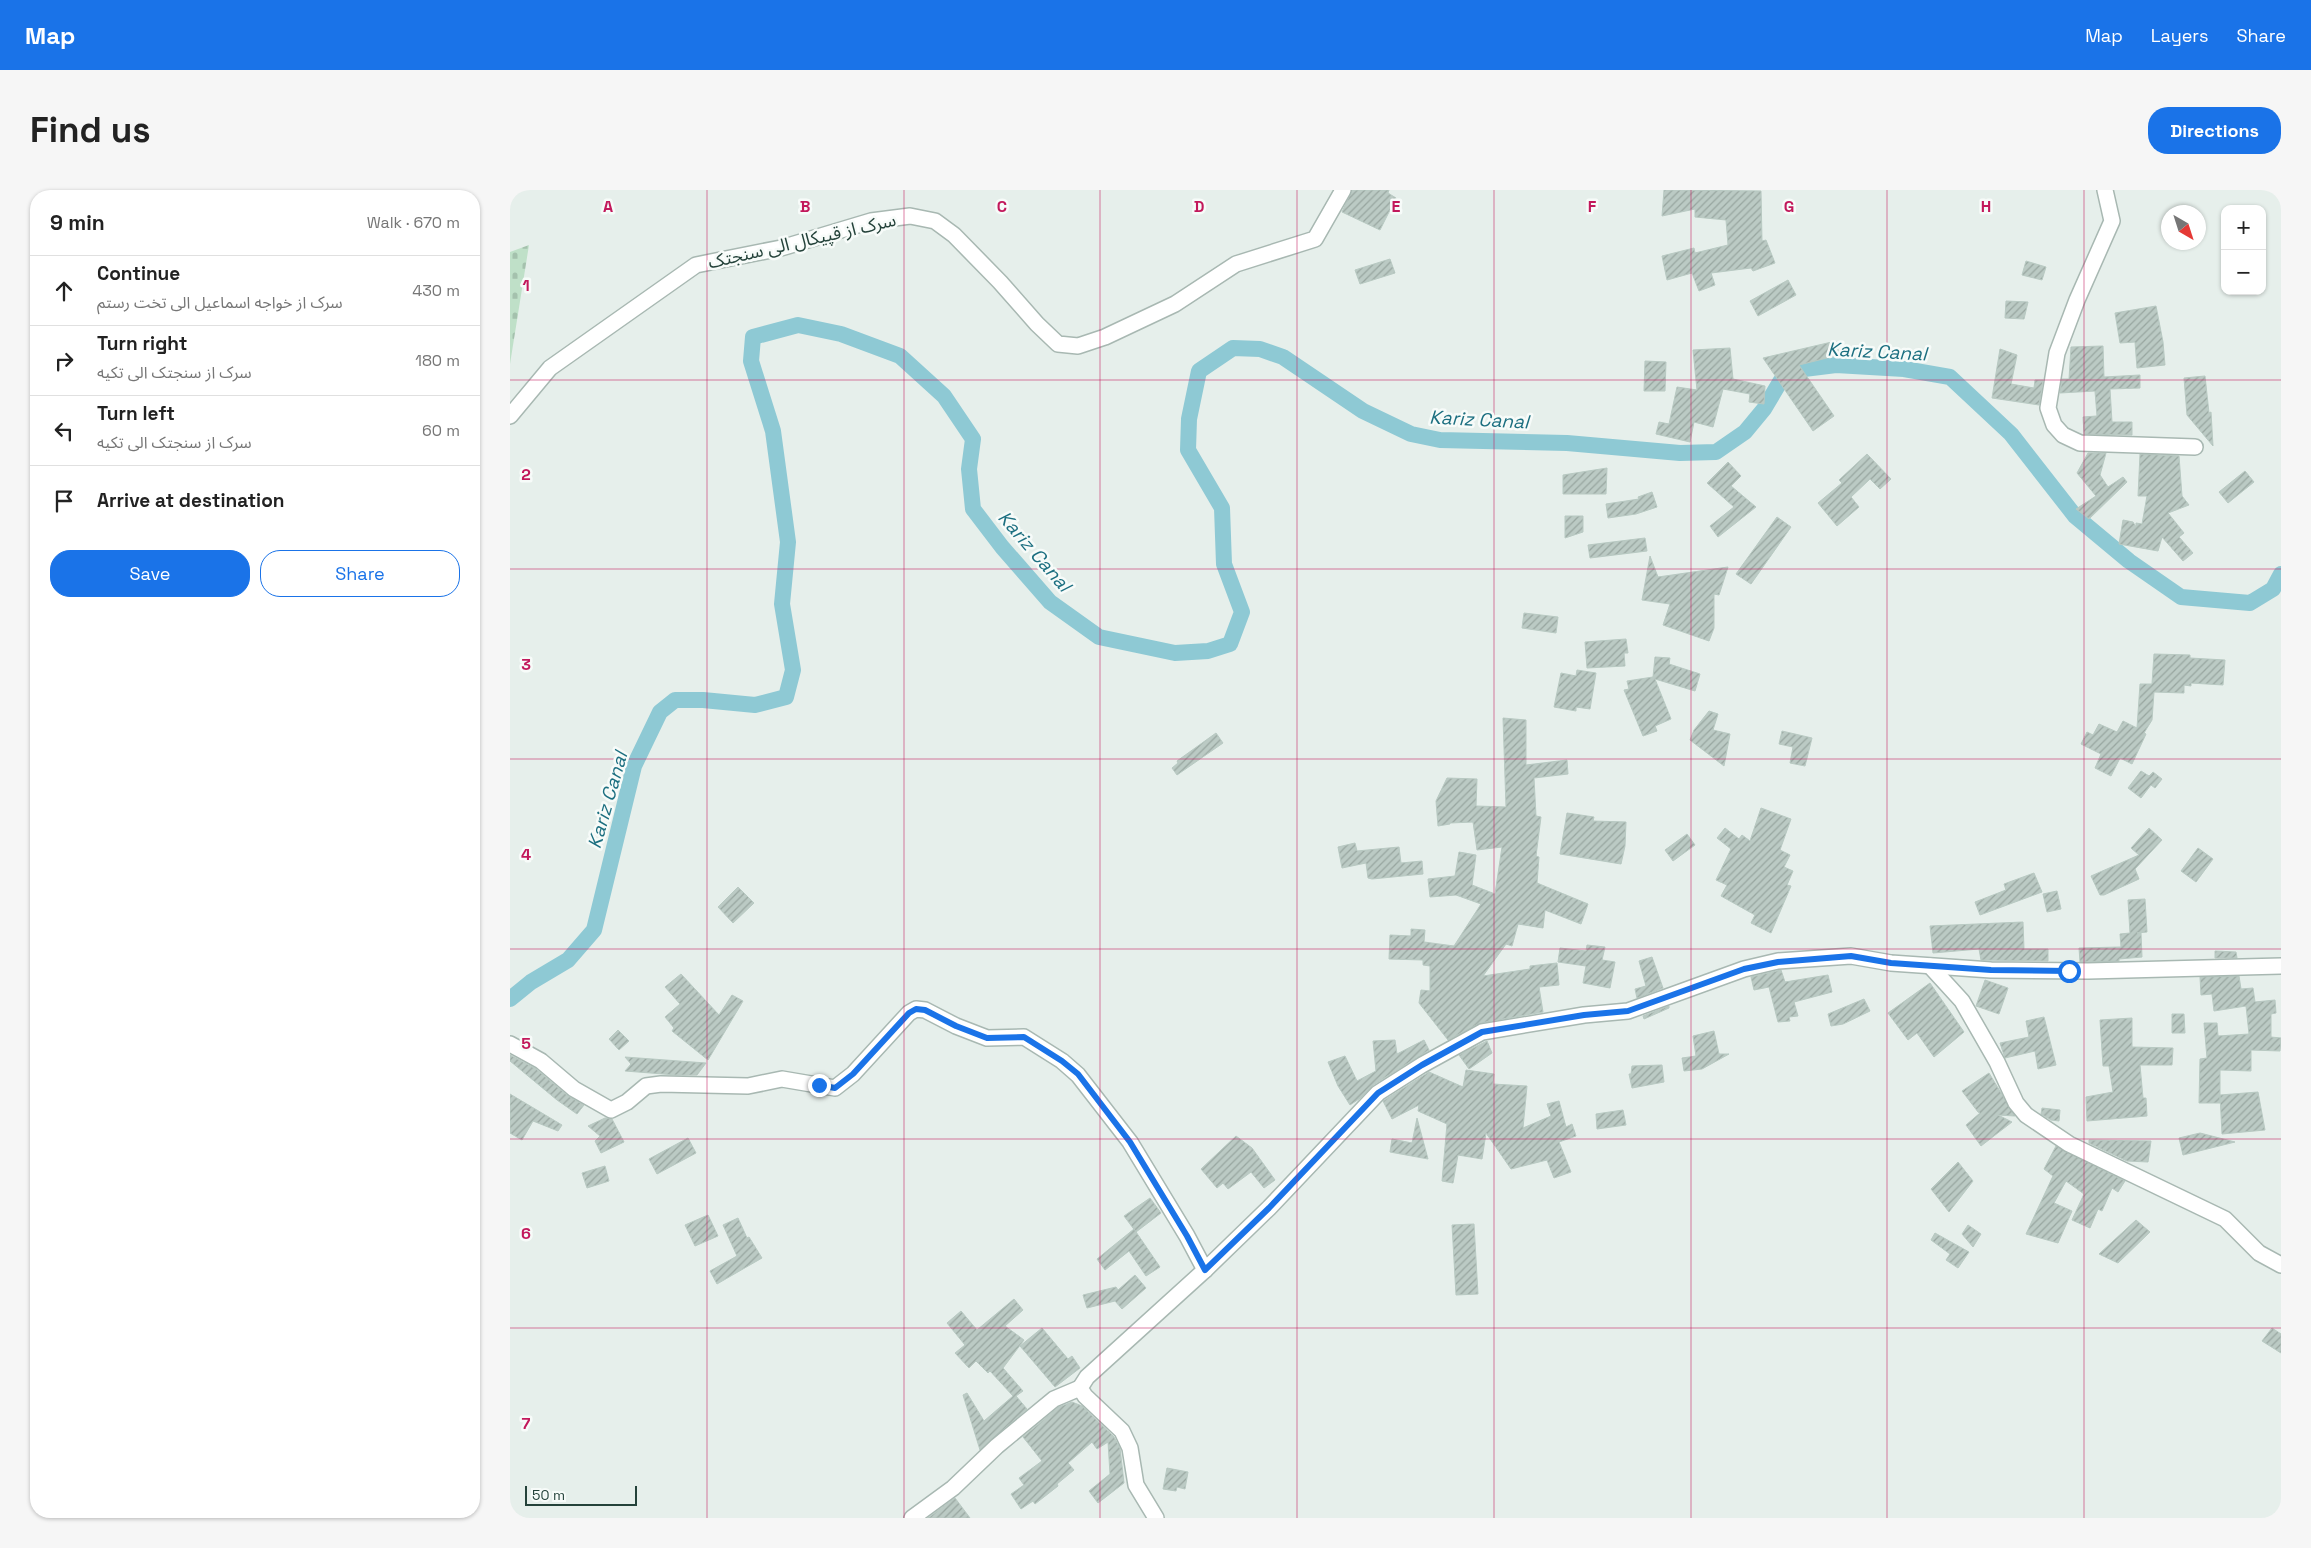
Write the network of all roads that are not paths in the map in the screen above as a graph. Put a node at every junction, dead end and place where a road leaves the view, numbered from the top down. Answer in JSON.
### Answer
{"nodes":[{"id":1,"x":1343,"y":190,"type":"edge"},
{"id":2,"x":2105,"y":190,"type":"edge"},
{"id":3,"x":510,"y":416,"type":"edge"},
{"id":4,"x":2195,"y":447,"type":"dead end"},
{"id":5,"x":1930,"y":966,"type":"junction"},
{"id":6,"x":2281,"y":966,"type":"edge"},
{"id":7,"x":510,"y":1044,"type":"edge"},
{"id":8,"x":2281,"y":1264,"type":"edge"},
{"id":9,"x":1205,"y":1270,"type":"junction"},
{"id":10,"x":1080,"y":1388,"type":"junction"},
{"id":11,"x":912,"y":1518,"type":"edge"},
{"id":12,"x":1156,"y":1518,"type":"edge"}],
"edges":[{"from":1,"to":3,"type":"street","name":"سرک از قپیکال الی سنجتک"},
{"from":2,"to":4,"type":"street"},
{"from":5,"to":6,"type":"street"},
{"from":5,"to":8,"type":"street"},
{"from":5,"to":9,"type":"street"},
{"from":7,"to":9,"type":"street"},
{"from":9,"to":10,"type":"street"},
{"from":10,"to":11,"type":"street"},
{"from":10,"to":12,"type":"street"}]}
